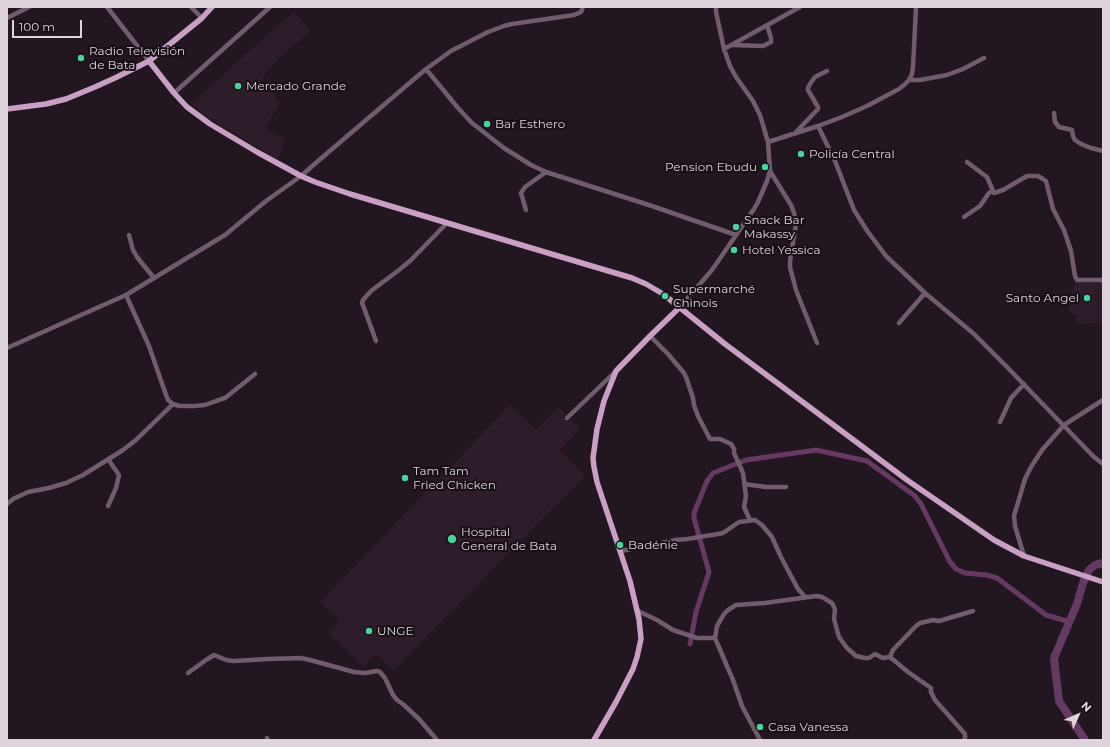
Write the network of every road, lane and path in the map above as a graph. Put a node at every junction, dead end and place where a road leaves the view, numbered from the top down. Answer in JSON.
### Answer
{"nodes":[{"id":1,"x":29,"y":7,"type":"edge"},
{"id":2,"x":107,"y":7,"type":"edge"},
{"id":3,"x":191,"y":7,"type":"edge"},
{"id":4,"x":212,"y":7,"type":"edge"},
{"id":5,"x":270,"y":7,"type":"edge"},
{"id":6,"x":583,"y":7,"type":"edge"},
{"id":7,"x":712,"y":7,"type":"edge"},
{"id":8,"x":800,"y":7,"type":"edge"},
{"id":9,"x":916,"y":7,"type":"edge"},
{"id":10,"x":716,"y":10,"type":"edge"},
{"id":11,"x":7,"y":18,"type":"edge"},
{"id":12,"x":202,"y":18,"type":"junction"},
{"id":13,"x":768,"y":25,"type":"junction"},
{"id":14,"x":732,"y":45,"type":"junction"},
{"id":15,"x":724,"y":49,"type":"junction"},
{"id":16,"x":984,"y":58,"type":"dead end"},
{"id":17,"x":149,"y":61,"type":"junction"},
{"id":18,"x":426,"y":69,"type":"junction"},
{"id":19,"x":827,"y":71,"type":"dead end"},
{"id":20,"x":909,"y":80,"type":"junction"},
{"id":21,"x":174,"y":93,"type":"junction"},
{"id":22,"x":7,"y":109,"type":"edge"},
{"id":23,"x":1054,"y":112,"type":"dead end"},
{"id":24,"x":818,"y":126,"type":"junction"},
{"id":25,"x":795,"y":133,"type":"junction"},
{"id":26,"x":768,"y":142,"type":"junction"},
{"id":27,"x":1103,"y":151,"type":"edge"},
{"id":28,"x":967,"y":162,"type":"dead end"},
{"id":29,"x":770,"y":171,"type":"junction"},
{"id":30,"x":546,"y":172,"type":"junction"},
{"id":31,"x":301,"y":176,"type":"junction"},
{"id":32,"x":994,"y":193,"type":"junction"},
{"id":33,"x":526,"y":210,"type":"dead end"},
{"id":34,"x":964,"y":217,"type":"dead end"},
{"id":35,"x":447,"y":223,"type":"junction"},
{"id":36,"x":736,"y":235,"type":"junction"},
{"id":37,"x":129,"y":236,"type":"dead end"},
{"id":38,"x":154,"y":278,"type":"junction"},
{"id":39,"x":1103,"y":280,"type":"edge"},
{"id":40,"x":925,"y":293,"type":"junction"},
{"id":41,"x":126,"y":295,"type":"junction"},
{"id":42,"x":680,"y":307,"type":"junction"},
{"id":43,"x":899,"y":323,"type":"dead end"},
{"id":44,"x":650,"y":336,"type":"junction"},
{"id":45,"x":376,"y":341,"type":"dead end"},
{"id":46,"x":817,"y":343,"type":"dead end"},
{"id":47,"x":7,"y":348,"type":"edge"},
{"id":48,"x":616,"y":371,"type":"junction"},
{"id":49,"x":254,"y":374,"type":"dead end"},
{"id":50,"x":1024,"y":384,"type":"junction"},
{"id":51,"x":1103,"y":400,"type":"edge"},
{"id":52,"x":172,"y":404,"type":"junction"},
{"id":53,"x":567,"y":418,"type":"dead end"},
{"id":54,"x":1000,"y":422,"type":"dead end"},
{"id":55,"x":1064,"y":426,"type":"junction"},
{"id":56,"x":108,"y":460,"type":"junction"},
{"id":57,"x":1103,"y":464,"type":"edge"},
{"id":58,"x":744,"y":484,"type":"junction"},
{"id":59,"x":786,"y":487,"type":"dead end"},
{"id":60,"x":7,"y":504,"type":"edge"},
{"id":61,"x":108,"y":506,"type":"dead end"},
{"id":62,"x":750,"y":520,"type":"junction"},
{"id":63,"x":621,"y":551,"type":"junction"},
{"id":64,"x":1024,"y":556,"type":"junction"},
{"id":65,"x":1103,"y":582,"type":"edge"},
{"id":66,"x":805,"y":597,"type":"junction"},
{"id":67,"x":638,"y":611,"type":"junction"},
{"id":68,"x":973,"y":611,"type":"dead end"},
{"id":69,"x":715,"y":638,"type":"junction"},
{"id":70,"x":890,"y":657,"type":"junction"},
{"id":71,"x":188,"y":673,"type":"dead end"},
{"id":72,"x":437,"y":740,"type":"edge"},
{"id":73,"x":594,"y":740,"type":"edge"},
{"id":74,"x":760,"y":740,"type":"edge"},
{"id":75,"x":964,"y":740,"type":"edge"}],
"edges":[{"from":1,"to":11,"type":"street"},
{"from":2,"to":17,"type":"street"},
{"from":3,"to":12,"type":"street"},
{"from":4,"to":12,"type":"main road"},
{"from":5,"to":21,"type":"street"},
{"from":6,"to":18,"type":"street"},
{"from":7,"to":10,"type":"street"},
{"from":8,"to":13,"type":"street"},
{"from":9,"to":20,"type":"street"},
{"from":10,"to":15,"type":"street"},
{"from":12,"to":17,"type":"main road"},
{"from":13,"to":14,"type":"street"},
{"from":13,"to":14,"type":"street"},
{"from":14,"to":15,"type":"street"},
{"from":15,"to":26,"type":"street"},
{"from":16,"to":20,"type":"street"},
{"from":17,"to":21,"type":"main road"},
{"from":17,"to":22,"type":"main road"},
{"from":18,"to":30,"type":"street"},
{"from":18,"to":31,"type":"street"},
{"from":19,"to":25,"type":"street"},
{"from":20,"to":24,"type":"street"},
{"from":21,"to":31,"type":"main road"},
{"from":23,"to":27,"type":"street"},
{"from":24,"to":25,"type":"street"},
{"from":24,"to":40,"type":"street"},
{"from":25,"to":26,"type":"street"},
{"from":26,"to":29,"type":"street"},
{"from":28,"to":32,"type":"street"},
{"from":29,"to":36,"type":"street"},
{"from":29,"to":46,"type":"street"},
{"from":30,"to":33,"type":"street"},
{"from":30,"to":36,"type":"street"},
{"from":31,"to":35,"type":"main road"},
{"from":31,"to":38,"type":"street"},
{"from":32,"to":34,"type":"street"},
{"from":32,"to":39,"type":"street"},
{"from":35,"to":42,"type":"main road"},
{"from":35,"to":45,"type":"street"},
{"from":36,"to":42,"type":"street"},
{"from":37,"to":38,"type":"street"},
{"from":38,"to":41,"type":"street"},
{"from":40,"to":43,"type":"street"},
{"from":40,"to":50,"type":"street"},
{"from":41,"to":47,"type":"street"},
{"from":41,"to":52,"type":"street"},
{"from":42,"to":44,"type":"main road"},
{"from":42,"to":64,"type":"main road"},
{"from":44,"to":48,"type":"main road"},
{"from":44,"to":58,"type":"street"},
{"from":48,"to":53,"type":"street"},
{"from":48,"to":63,"type":"main road"},
{"from":49,"to":52,"type":"street"},
{"from":50,"to":54,"type":"street"},
{"from":50,"to":55,"type":"street"},
{"from":51,"to":55,"type":"street"},
{"from":52,"to":56,"type":"street"},
{"from":55,"to":57,"type":"street"},
{"from":55,"to":64,"type":"street"},
{"from":56,"to":60,"type":"street"},
{"from":56,"to":61,"type":"street"},
{"from":58,"to":59,"type":"street"},
{"from":58,"to":62,"type":"street"},
{"from":62,"to":63,"type":"street"},
{"from":62,"to":66,"type":"street"},
{"from":63,"to":67,"type":"main road"},
{"from":64,"to":65,"type":"main road"},
{"from":66,"to":69,"type":"street"},
{"from":66,"to":70,"type":"street"},
{"from":67,"to":69,"type":"street"},
{"from":67,"to":73,"type":"main road"},
{"from":68,"to":70,"type":"street"},
{"from":69,"to":74,"type":"street"},
{"from":70,"to":75,"type":"street"},
{"from":71,"to":72,"type":"street"}]}
